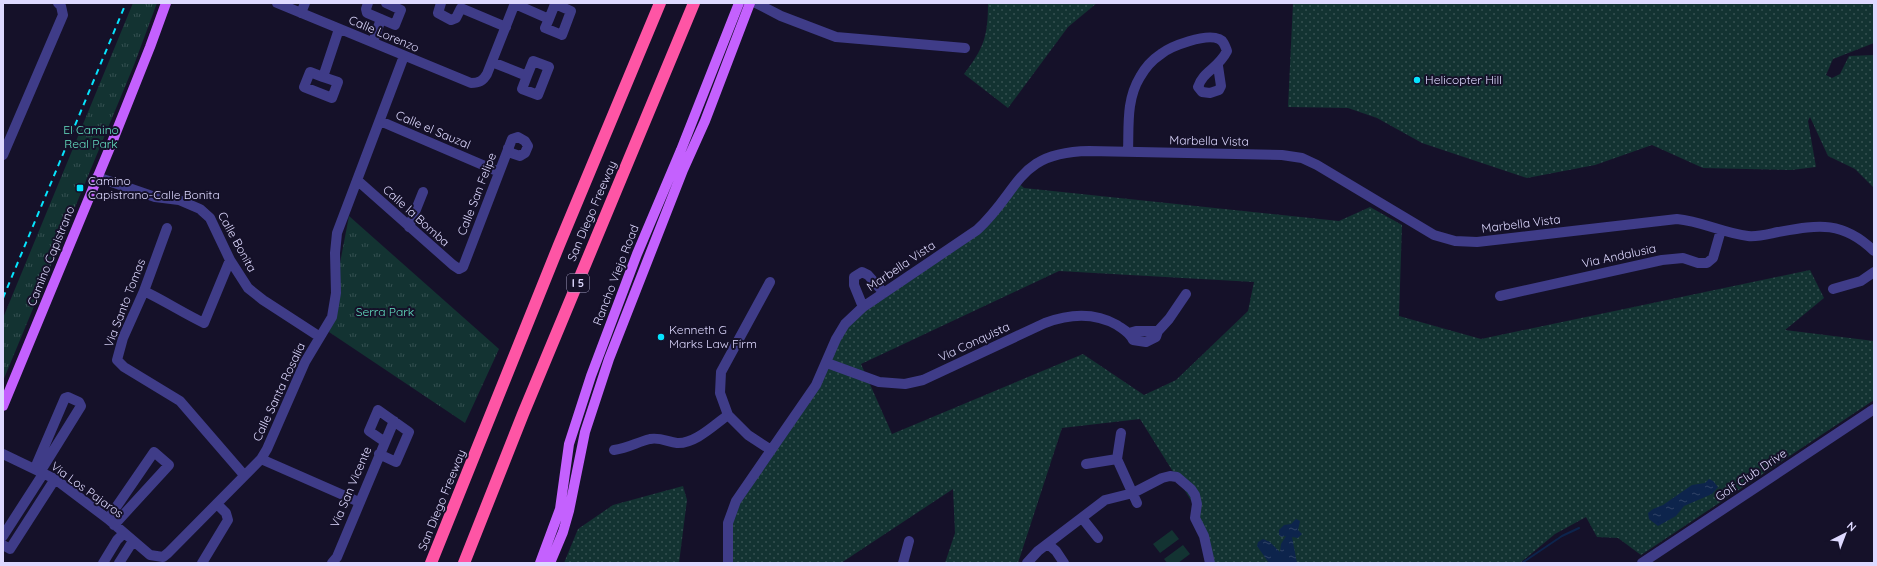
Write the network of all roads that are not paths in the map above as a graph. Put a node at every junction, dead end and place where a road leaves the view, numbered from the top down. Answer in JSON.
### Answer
{"nodes":[{"id":1,"x":58,"y":3,"type":"edge"},
{"id":2,"x":166,"y":3,"type":"edge"},
{"id":3,"x":277,"y":3,"type":"edge"},
{"id":4,"x":305,"y":3,"type":"edge"},
{"id":5,"x":368,"y":3,"type":"edge"},
{"id":6,"x":386,"y":3,"type":"edge"},
{"id":7,"x":660,"y":3,"type":"edge"},
{"id":8,"x":694,"y":3,"type":"edge"},
{"id":9,"x":739,"y":3,"type":"edge"},
{"id":10,"x":750,"y":3,"type":"edge"},
{"id":11,"x":756,"y":3,"type":"edge"},
{"id":12,"x":515,"y":4,"type":"edge"},
{"id":13,"x":462,"y":5,"type":"edge"},
{"id":14,"x":440,"y":6,"type":"edge"},
{"id":15,"x":301,"y":13,"type":"junction"},
{"id":16,"x":549,"y":18,"type":"dead end"},
{"id":17,"x":382,"y":19,"type":"junction"},
{"id":18,"x":506,"y":27,"type":"junction"},
{"id":19,"x":339,"y":29,"type":"junction"},
{"id":20,"x":373,"y":42,"type":"junction"},
{"id":21,"x":965,"y":48,"type":"dead end"},
{"id":22,"x":404,"y":56,"type":"junction"},
{"id":23,"x":492,"y":62,"type":"junction"},
{"id":24,"x":1218,"y":66,"type":"dead end"},
{"id":25,"x":323,"y":76,"type":"dead end"},
{"id":26,"x":527,"y":76,"type":"dead end"},
{"id":27,"x":380,"y":121,"type":"junction"},
{"id":28,"x":508,"y":148,"type":"dead end"},
{"id":29,"x":1128,"y":152,"type":"junction"},
{"id":30,"x":3,"y":156,"type":"edge"},
{"id":31,"x":499,"y":172,"type":"junction"},
{"id":32,"x":97,"y":177,"type":"junction"},
{"id":33,"x":357,"y":180,"type":"junction"},
{"id":34,"x":423,"y":192,"type":"dead end"},
{"id":35,"x":409,"y":227,"type":"junction"},
{"id":36,"x":167,"y":228,"type":"dead end"},
{"id":37,"x":1721,"y":230,"type":"junction"},
{"id":38,"x":1874,"y":251,"type":"edge"},
{"id":39,"x":230,"y":260,"type":"junction"},
{"id":40,"x":459,"y":269,"type":"joint"},
{"id":41,"x":1874,"y":272,"type":"edge"},
{"id":42,"x":770,"y":282,"type":"dead end"},
{"id":43,"x":1833,"y":289,"type":"dead end"},
{"id":44,"x":144,"y":291,"type":"junction"},
{"id":45,"x":884,"y":293,"type":"junction"},
{"id":46,"x":1186,"y":294,"type":"dead end"},
{"id":47,"x":1500,"y":296,"type":"dead end"},
{"id":48,"x":863,"y":307,"type":"junction"},
{"id":49,"x":320,"y":337,"type":"junction"},
{"id":50,"x":827,"y":363,"type":"junction"},
{"id":51,"x":3,"y":406,"type":"edge"},
{"id":52,"x":1874,"y":409,"type":"edge"},
{"id":53,"x":728,"y":415,"type":"junction"},
{"id":54,"x":394,"y":421,"type":"junction"},
{"id":55,"x":1121,"y":433,"type":"dead end"},
{"id":56,"x":385,"y":442,"type":"junction"},
{"id":57,"x":614,"y":450,"type":"dead end"},
{"id":58,"x":771,"y":450,"type":"junction"},
{"id":59,"x":3,"y":454,"type":"edge"},
{"id":60,"x":379,"y":454,"type":"junction"},
{"id":61,"x":261,"y":458,"type":"junction"},
{"id":62,"x":1117,"y":459,"type":"junction"},
{"id":63,"x":1086,"y":464,"type":"dead end"},
{"id":64,"x":39,"y":471,"type":"junction"},
{"id":65,"x":244,"y":475,"type":"junction"},
{"id":66,"x":55,"y":479,"type":"junction"},
{"id":67,"x":1133,"y":493,"type":"junction"},
{"id":68,"x":359,"y":502,"type":"junction"},
{"id":69,"x":217,"y":504,"type":"junction"},
{"id":70,"x":1137,"y":504,"type":"dead end"},
{"id":71,"x":1082,"y":518,"type":"junction"},
{"id":72,"x":111,"y":522,"type":"junction"},
{"id":73,"x":124,"y":533,"type":"junction"},
{"id":74,"x":3,"y":536,"type":"edge"},
{"id":75,"x":1098,"y":538,"type":"dead end"},
{"id":76,"x":133,"y":541,"type":"junction"},
{"id":77,"x":909,"y":542,"type":"dead end"},
{"id":78,"x":1048,"y":544,"type":"junction"},
{"id":79,"x":3,"y":545,"type":"edge"},
{"id":80,"x":150,"y":555,"type":"joint"},
{"id":81,"x":1208,"y":559,"type":"edge"},
{"id":82,"x":103,"y":563,"type":"edge"},
{"id":83,"x":118,"y":563,"type":"edge"},
{"id":84,"x":202,"y":563,"type":"edge"},
{"id":85,"x":332,"y":563,"type":"edge"},
{"id":86,"x":431,"y":563,"type":"edge"},
{"id":87,"x":464,"y":563,"type":"edge"},
{"id":88,"x":540,"y":563,"type":"edge"},
{"id":89,"x":550,"y":563,"type":"edge"},
{"id":90,"x":728,"y":563,"type":"edge"},
{"id":91,"x":903,"y":563,"type":"edge"},
{"id":92,"x":1027,"y":563,"type":"edge"},
{"id":93,"x":1064,"y":563,"type":"edge"},
{"id":94,"x":1216,"y":563,"type":"edge"},
{"id":95,"x":1642,"y":563,"type":"edge"}],
"edges":[{"from":1,"to":30,"type":"street"},
{"from":2,"to":32,"type":"main road","name":"Camino Capistrano"},
{"from":3,"to":15,"type":"street","name":"Calle Lorenzo"},
{"from":4,"to":15,"type":"street"},
{"from":5,"to":17,"type":"street"},
{"from":6,"to":17,"type":"street"},
{"from":7,"to":86,"type":"highway","name":"San Diego Freeway"},
{"from":8,"to":87,"type":"highway","name":"San Diego Freeway","number":"I 5"},
{"from":9,"to":88,"type":"main road","name":"Rancho Viejo Road"},
{"from":10,"to":89,"type":"main road","name":"Rancho Viejo Road"},
{"from":11,"to":21,"type":"street"},
{"from":12,"to":16,"type":"street"},
{"from":12,"to":18,"type":"street"},
{"from":13,"to":14,"type":"street"},
{"from":13,"to":18,"type":"street"},
{"from":15,"to":19,"type":"street","name":"Calle Lorenzo"},
{"from":17,"to":20,"type":"street"},
{"from":18,"to":23,"type":"street"},
{"from":19,"to":20,"type":"street","name":"Calle Lorenzo"},
{"from":19,"to":25,"type":"street"},
{"from":20,"to":22,"type":"street","name":"Calle Lorenzo"},
{"from":22,"to":23,"type":"street","name":"Calle Lorenzo"},
{"from":22,"to":27,"type":"street","name":"Calle Santa Rosalia"},
{"from":23,"to":26,"type":"street"},
{"from":24,"to":29,"type":"street"},
{"from":27,"to":31,"type":"street","name":"Calle el Sauzal"},
{"from":27,"to":33,"type":"street","name":"Calle Santa Rosalia"},
{"from":28,"to":31,"type":"street","name":"Calle San Felipe"},
{"from":29,"to":37,"type":"street","name":"Marbella Vista"},
{"from":29,"to":45,"type":"street","name":"Marbella Vista"},
{"from":31,"to":40,"type":"street","name":"Calle San Felipe"},
{"from":32,"to":39,"type":"street","name":"Calle Bonita"},
{"from":32,"to":51,"type":"main road","name":"Camino Capistrano"},
{"from":33,"to":35,"type":"street","name":"Calle la Bomba"},
{"from":33,"to":49,"type":"street","name":"Calle Santa Rosalia"},
{"from":34,"to":35,"type":"street"},
{"from":35,"to":40,"type":"street","name":"Calle la Bomba"},
{"from":36,"to":44,"type":"street","name":"Via Santo Tomas"},
{"from":37,"to":38,"type":"street","name":"Marbella Vista"},
{"from":37,"to":47,"type":"street","name":"Via Andalusia"},
{"from":39,"to":44,"type":"street"},
{"from":39,"to":49,"type":"street","name":"Calle Bonita"},
{"from":41,"to":43,"type":"street"},
{"from":42,"to":53,"type":"street"},
{"from":44,"to":65,"type":"street","name":"Via Santo Tomas"},
{"from":45,"to":48,"type":"street","name":"Marbella Vista"},
{"from":45,"to":48,"type":"street"},
{"from":46,"to":50,"type":"street","name":"Via Conquista"},
{"from":48,"to":50,"type":"street","name":"Marbella Vista"},
{"from":49,"to":61,"type":"street","name":"Calle Santa Rosalia"},
{"from":50,"to":58,"type":"street","name":"Marbella Vista"},
{"from":52,"to":95,"type":"street","name":"Golf Club Drive"},
{"from":53,"to":57,"type":"street"},
{"from":53,"to":58,"type":"street"},
{"from":54,"to":56,"type":"street","name":"Via San Vicente"},
{"from":54,"to":56,"type":"street"},
{"from":54,"to":60,"type":"street"},
{"from":55,"to":62,"type":"street"},
{"from":56,"to":60,"type":"street","name":"Via San Vicente"},
{"from":58,"to":90,"type":"street","name":"Marbella Vista"},
{"from":59,"to":64,"type":"street","name":"Via Los Pajaros"},
{"from":60,"to":68,"type":"street","name":"Via San Vicente"},
{"from":61,"to":65,"type":"street","name":"Calle Santa Rosalia"},
{"from":61,"to":68,"type":"street"},
{"from":62,"to":63,"type":"street"},
{"from":62,"to":67,"type":"street"},
{"from":64,"to":64,"type":"street"},
{"from":64,"to":66,"type":"street","name":"Via Los Pajaros"},
{"from":64,"to":74,"type":"street"},
{"from":65,"to":69,"type":"street","name":"Calle Santa Rosalia"},
{"from":66,"to":72,"type":"street","name":"Via Los Pajaros"},
{"from":66,"to":79,"type":"street"},
{"from":67,"to":70,"type":"street"},
{"from":67,"to":71,"type":"street"},
{"from":67,"to":81,"type":"street"},
{"from":68,"to":85,"type":"street","name":"Via San Vicente"},
{"from":69,"to":80,"type":"street","name":"Calle Santa Rosalia"},
{"from":69,"to":84,"type":"street"},
{"from":71,"to":75,"type":"street"},
{"from":71,"to":78,"type":"street"},
{"from":72,"to":72,"type":"street"},
{"from":72,"to":73,"type":"street","name":"Via Los Pajaros"},
{"from":73,"to":76,"type":"street","name":"Via Los Pajaros"},
{"from":73,"to":82,"type":"street"},
{"from":76,"to":80,"type":"street","name":"Via Los Pajaros"},
{"from":76,"to":83,"type":"street"},
{"from":77,"to":91,"type":"street"},
{"from":78,"to":92,"type":"street"},
{"from":78,"to":93,"type":"street"},
{"from":81,"to":94,"type":"street"}]}
